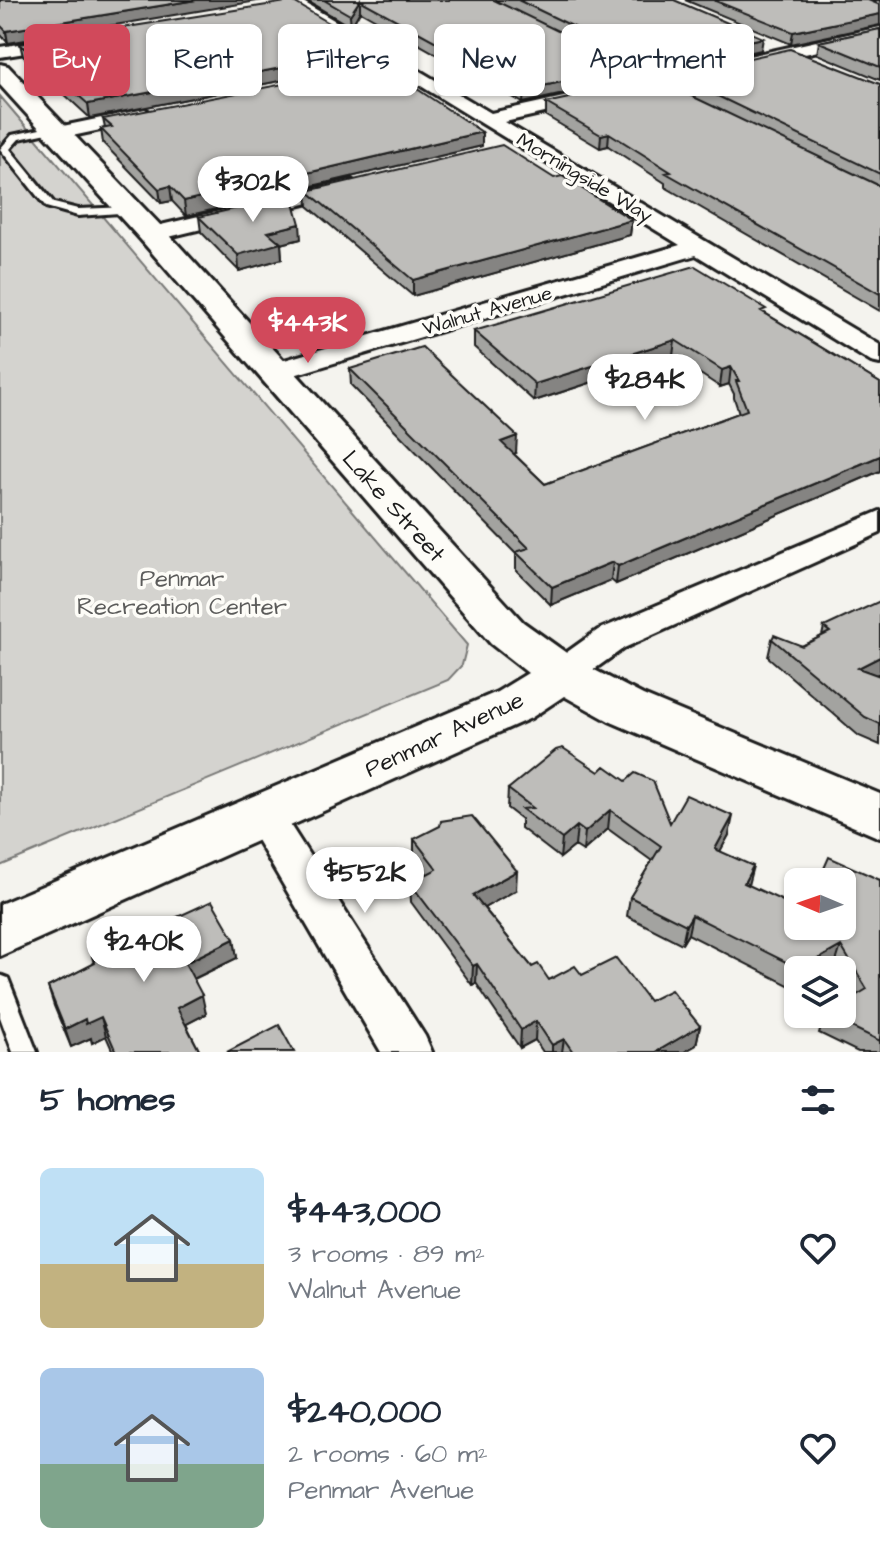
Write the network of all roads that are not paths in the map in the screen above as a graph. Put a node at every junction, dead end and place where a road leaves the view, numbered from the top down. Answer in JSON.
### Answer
{"nodes":[{"id":1,"x":286,"y":3,"type":"edge"},
{"id":2,"x":324,"y":24,"type":"edge"},
{"id":3,"x":880,"y":32,"type":"edge"},
{"id":4,"x":760,"y":41,"type":"edge"},
{"id":5,"x":24,"y":48,"type":"edge"},
{"id":6,"x":0,"y":52,"type":"edge"},
{"id":7,"x":789,"y":52,"type":"junction"},
{"id":8,"x":754,"y":61,"type":"edge"},
{"id":9,"x":813,"y":63,"type":"edge"},
{"id":10,"x":0,"y":71,"type":"edge"},
{"id":11,"x":418,"y":77,"type":"edge"},
{"id":12,"x":611,"y":96,"type":"edge"},
{"id":13,"x":162,"y":112,"type":"edge"},
{"id":14,"x":491,"y":119,"type":"junction"},
{"id":15,"x":56,"y":131,"type":"junction"},
{"id":16,"x":529,"y":143,"type":"junction"},
{"id":17,"x":500,"y":150,"type":"edge"},
{"id":18,"x":378,"y":180,"type":"edge"},
{"id":19,"x":140,"y":222,"type":"junction"},
{"id":20,"x":699,"y":247,"type":"junction"},
{"id":21,"x":880,"y":356,"type":"edge"},
{"id":22,"x":274,"y":372,"type":"junction"},
{"id":23,"x":880,"y":521,"type":"edge"},
{"id":24,"x":562,"y":674,"type":"junction"},
{"id":25,"x":262,"y":814,"type":"junction"},
{"id":26,"x":880,"y":817,"type":"edge"},
{"id":27,"x":0,"y":931,"type":"edge"},
{"id":28,"x":0,"y":985,"type":"edge"},
{"id":29,"x":25,"y":1052,"type":"edge"},
{"id":30,"x":408,"y":1052,"type":"edge"}],
"edges":[{"from":1,"to":2,"type":"street","name":"Morningside Way"},
{"from":3,"to":7,"type":"street"},
{"from":4,"to":7,"type":"street"},
{"from":5,"to":6,"type":"street"},
{"from":7,"to":8,"type":"street"},
{"from":7,"to":9,"type":"street"},
{"from":10,"to":15,"type":"street","name":"Lake Street"},
{"from":11,"to":14,"type":"street","name":"Morningside Way"},
{"from":12,"to":14,"type":"street"},
{"from":13,"to":15,"type":"street"},
{"from":14,"to":16,"type":"street","name":"Morningside Way"},
{"from":15,"to":19,"type":"street","name":"Lake Street"},
{"from":15,"to":19,"type":"lane"},
{"from":16,"to":17,"type":"street"},
{"from":16,"to":20,"type":"street","name":"Morningside Way"},
{"from":18,"to":19,"type":"street"},
{"from":19,"to":22,"type":"street","name":"Lake Street"},
{"from":20,"to":21,"type":"street","name":"Morningside Way"},
{"from":20,"to":22,"type":"street","name":"Walnut Avenue"},
{"from":22,"to":24,"type":"street","name":"Lake Street"},
{"from":23,"to":24,"type":"street","name":"Penmar Avenue"},
{"from":24,"to":25,"type":"street","name":"Penmar Avenue"},
{"from":24,"to":26,"type":"street","name":"Lake Street"},
{"from":25,"to":27,"type":"street","name":"Penmar Avenue"},
{"from":25,"to":30,"type":"street"},
{"from":28,"to":29,"type":"lane"}]}
